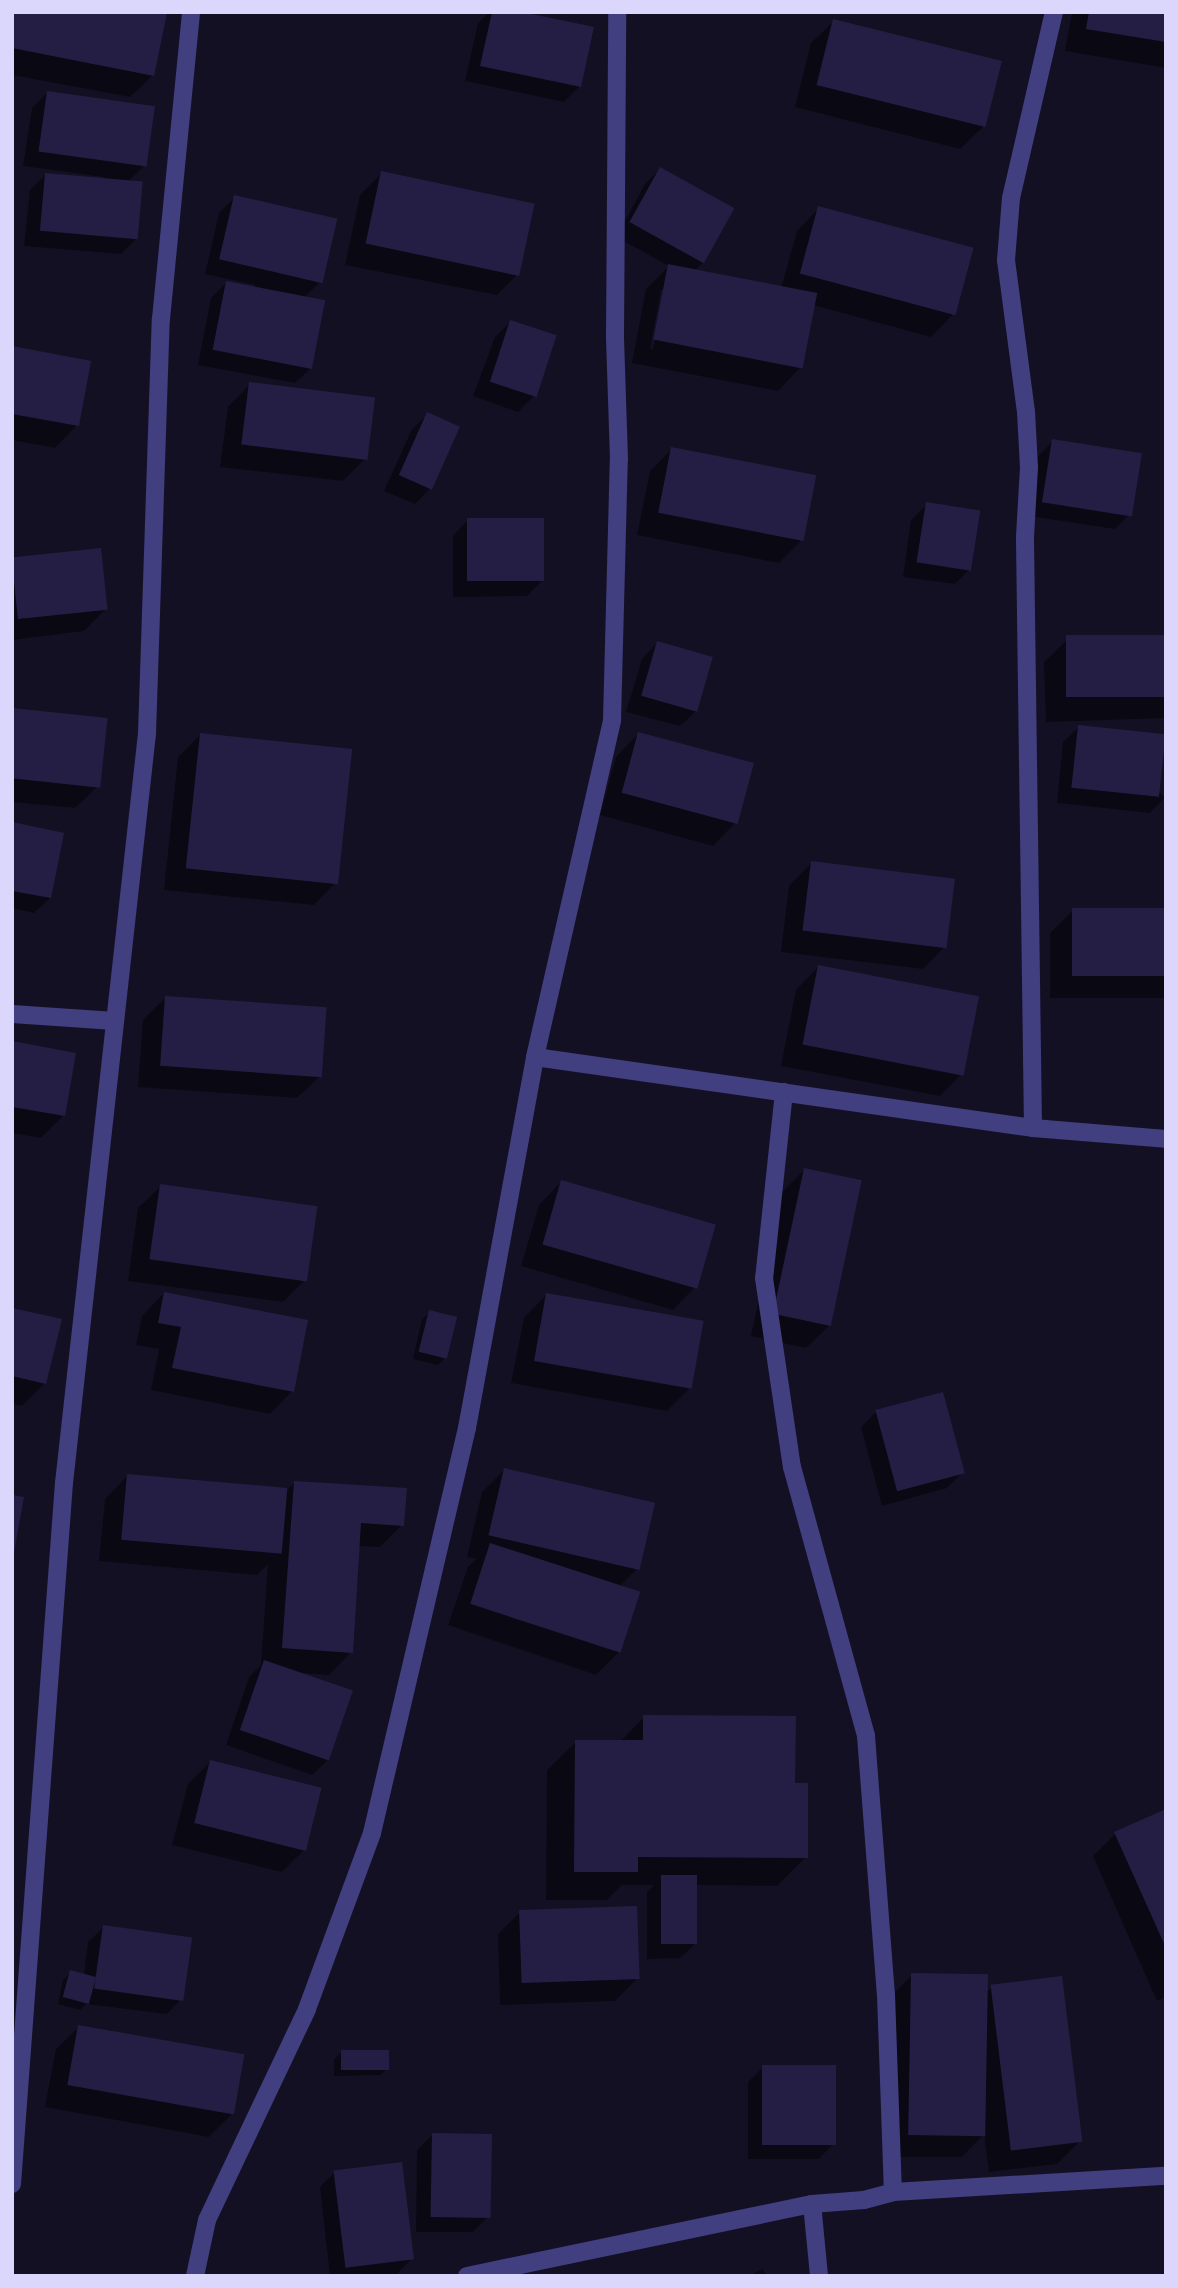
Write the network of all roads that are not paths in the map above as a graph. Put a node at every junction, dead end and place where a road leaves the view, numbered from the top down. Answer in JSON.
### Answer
{"nodes":[{"id":1,"x":191,"y":12,"type":"edge"},
{"id":2,"x":617,"y":12,"type":"edge"},
{"id":3,"x":1054,"y":12,"type":"edge"},
{"id":4,"x":12,"y":1014,"type":"edge"},
{"id":5,"x":115,"y":1021,"type":"junction"},
{"id":6,"x":535,"y":1057,"type":"junction"},
{"id":7,"x":784,"y":1092,"type":"junction"},
{"id":8,"x":1033,"y":1128,"type":"junction"},
{"id":9,"x":1166,"y":1139,"type":"edge"},
{"id":10,"x":1166,"y":2176,"type":"edge"},
{"id":11,"x":12,"y":2184,"type":"edge"},
{"id":12,"x":894,"y":2192,"type":"junction"},
{"id":13,"x":812,"y":2204,"type":"junction"},
{"id":14,"x":195,"y":2276,"type":"edge"},
{"id":15,"x":467,"y":2276,"type":"edge"},
{"id":16,"x":819,"y":2276,"type":"edge"}],
"edges":[{"from":1,"to":5,"type":"street"},
{"from":2,"to":6,"type":"street"},
{"from":3,"to":8,"type":"street"},
{"from":4,"to":5,"type":"street"},
{"from":5,"to":11,"type":"street"},
{"from":6,"to":7,"type":"street"},
{"from":6,"to":14,"type":"street"},
{"from":7,"to":8,"type":"street"},
{"from":7,"to":12,"type":"street"},
{"from":8,"to":9,"type":"street"},
{"from":10,"to":12,"type":"street"},
{"from":12,"to":13,"type":"street"},
{"from":13,"to":15,"type":"street"},
{"from":13,"to":16,"type":"street"}]}
